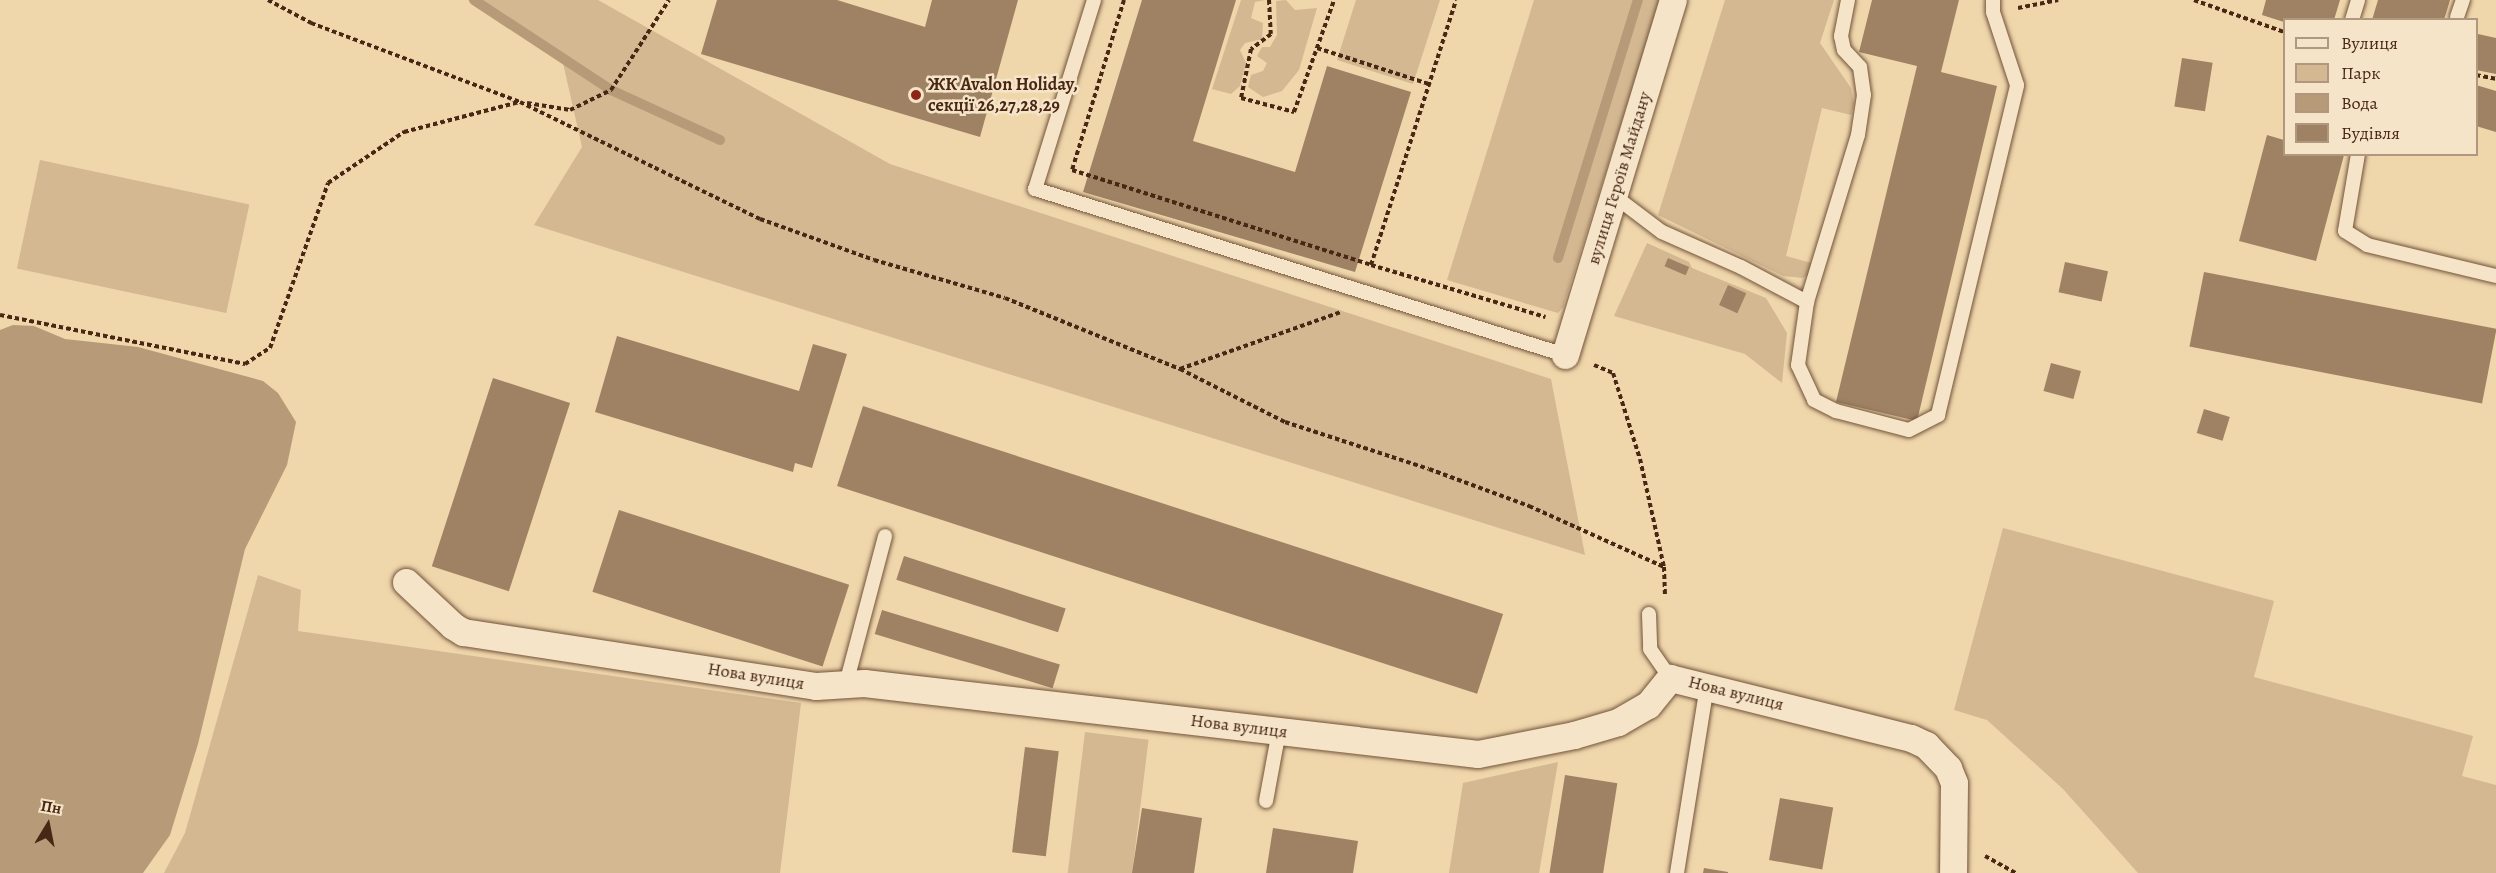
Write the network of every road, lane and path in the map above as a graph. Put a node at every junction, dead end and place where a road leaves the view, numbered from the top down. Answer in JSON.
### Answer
{"nodes":[{"id":1,"x":268,"y":0,"type":"edge"},
{"id":2,"x":669,"y":0,"type":"edge"},
{"id":3,"x":1094,"y":0,"type":"edge"},
{"id":4,"x":1124,"y":0,"type":"edge"},
{"id":5,"x":1269,"y":0,"type":"edge"},
{"id":6,"x":1334,"y":0,"type":"edge"},
{"id":7,"x":1456,"y":0,"type":"edge"},
{"id":8,"x":1673,"y":0,"type":"edge"},
{"id":9,"x":1848,"y":0,"type":"edge"},
{"id":10,"x":1993,"y":0,"type":"edge"},
{"id":11,"x":2194,"y":0,"type":"edge"},
{"id":12,"x":2358,"y":0,"type":"edge"},
{"id":13,"x":2463,"y":0,"type":"edge"},
{"id":14,"x":2457,"y":17,"type":"dead end"},
{"id":15,"x":2353,"y":18,"type":"edge"},
{"id":16,"x":2283,"y":32,"type":"edge"},
{"id":17,"x":1317,"y":48,"type":"junction"},
{"id":18,"x":2478,"y":76,"type":"edge"},
{"id":19,"x":2496,"y":80,"type":"edge"},
{"id":20,"x":1429,"y":84,"type":"junction"},
{"id":21,"x":520,"y":102,"type":"junction"},
{"id":22,"x":2358,"y":156,"type":"edge"},
{"id":23,"x":1613,"y":195,"type":"junction"},
{"id":24,"x":1371,"y":264,"type":"junction"},
{"id":25,"x":2496,"y":276,"type":"edge"},
{"id":26,"x":1385,"y":297,"type":"junction"},
{"id":27,"x":1807,"y":302,"type":"junction"},
{"id":28,"x":0,"y":315,"type":"edge"},
{"id":29,"x":1552,"y":319,"type":"dead end"},
{"id":30,"x":1565,"y":355,"type":"junction"},
{"id":31,"x":1180,"y":369,"type":"junction"},
{"id":32,"x":885,"y":536,"type":"dead end"},
{"id":33,"x":1664,"y":567,"type":"junction"},
{"id":34,"x":406,"y":582,"type":"dead end"},
{"id":35,"x":1649,"y":614,"type":"joint"},
{"id":36,"x":1670,"y":678,"type":"junction"},
{"id":37,"x":846,"y":684,"type":"junction"},
{"id":38,"x":1707,"y":685,"type":"junction"},
{"id":39,"x":1279,"y":731,"type":"junction"},
{"id":40,"x":1266,"y":801,"type":"dead end"},
{"id":41,"x":1677,"y":873,"type":"edge"},
{"id":42,"x":1953,"y":873,"type":"edge"}],
"edges":[{"from":1,"to":21,"type":"path"},
{"from":2,"to":21,"type":"path"},
{"from":3,"to":26,"type":"lane"},
{"from":4,"to":24,"type":"path"},
{"from":5,"to":17,"type":"path"},
{"from":6,"to":17,"type":"path"},
{"from":7,"to":20,"type":"path"},
{"from":8,"to":23,"type":"street","name":"вулиця Героїв Майдану"},
{"from":9,"to":27,"type":"lane"},
{"from":10,"to":27,"type":"lane"},
{"from":11,"to":16,"type":"path"},
{"from":12,"to":15,"type":"lane"},
{"from":13,"to":14,"type":"lane"},
{"from":17,"to":20,"type":"path"},
{"from":18,"to":19,"type":"path"},
{"from":20,"to":24,"type":"path"},
{"from":21,"to":28,"type":"path"},
{"from":21,"to":31,"type":"path"},
{"from":22,"to":25,"type":"lane"},
{"from":23,"to":27,"type":"lane"},
{"from":23,"to":30,"type":"street","name":"вулиця Героїв Майдану"},
{"from":24,"to":29,"type":"path"},
{"from":26,"to":30,"type":"lane"},
{"from":26,"to":31,"type":"path"},
{"from":30,"to":33,"type":"path"},
{"from":31,"to":33,"type":"path"},
{"from":32,"to":37,"type":"lane"},
{"from":33,"to":35,"type":"path"},
{"from":34,"to":37,"type":"street","name":"Нова вулиця"},
{"from":35,"to":36,"type":"lane"},
{"from":36,"to":38,"type":"street","name":"Нова вулиця"},
{"from":36,"to":39,"type":"street","name":"Нова вулиця"},
{"from":37,"to":39,"type":"street","name":"Нова вулиця"},
{"from":38,"to":41,"type":"lane"},
{"from":38,"to":42,"type":"street","name":"Нова вулиця"},
{"from":39,"to":40,"type":"lane"}]}
